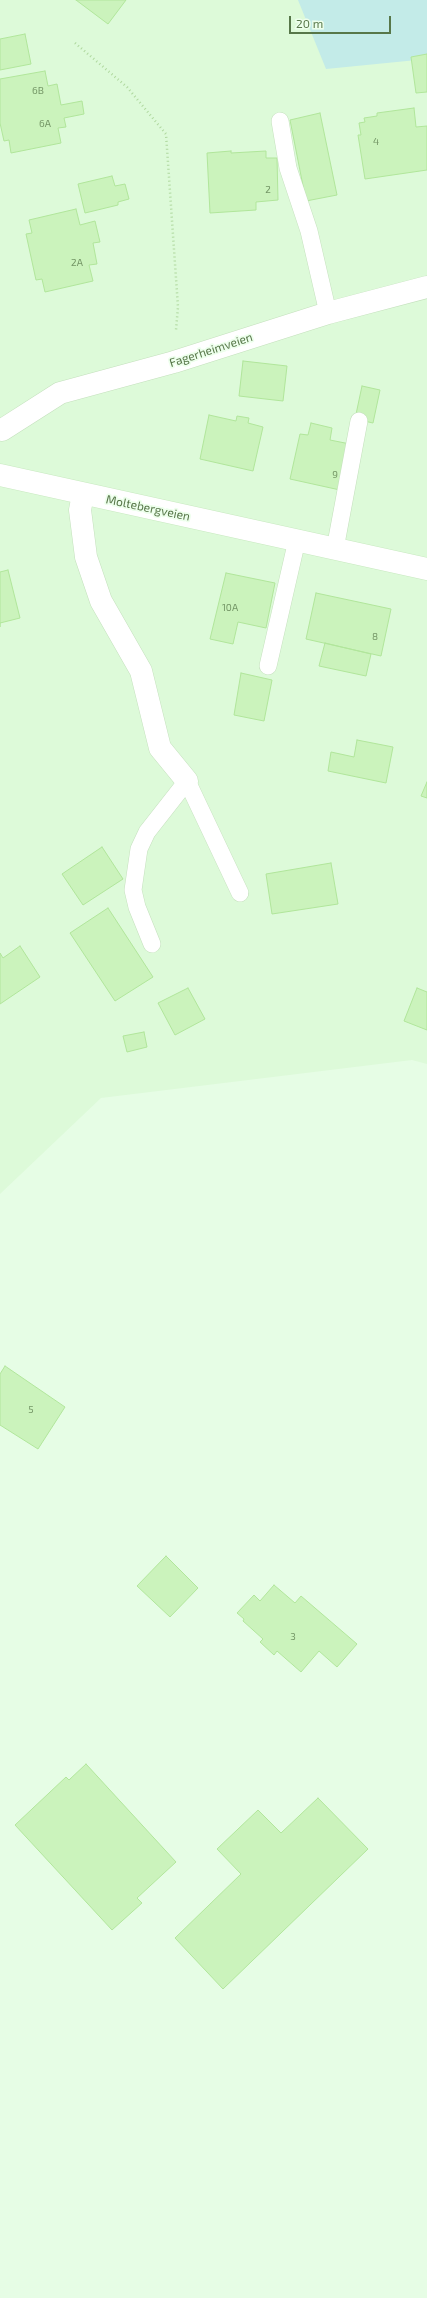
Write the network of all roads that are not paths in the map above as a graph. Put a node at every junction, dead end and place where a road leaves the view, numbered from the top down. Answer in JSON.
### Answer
{"nodes":[{"id":1,"x":280,"y":121,"type":"dead end"},
{"id":2,"x":427,"y":286,"type":"edge"},
{"id":3,"x":328,"y":313,"type":"junction"},
{"id":4,"x":359,"y":421,"type":"dead end"},
{"id":5,"x":1,"y":430,"type":"edge"},
{"id":6,"x":0,"y":475,"type":"edge"},
{"id":7,"x":83,"y":494,"type":"junction"},
{"id":8,"x":297,"y":540,"type":"junction"},
{"id":9,"x":335,"y":549,"type":"junction"},
{"id":10,"x":427,"y":569,"type":"edge"},
{"id":11,"x":268,"y":666,"type":"dead end"},
{"id":12,"x":187,"y":781,"type":"junction"},
{"id":13,"x":240,"y":893,"type":"dead end"},
{"id":14,"x":152,"y":944,"type":"dead end"}],
"edges":[{"from":1,"to":3,"type":"lane"},
{"from":2,"to":3,"type":"street","name":"Fagerheimveien"},
{"from":3,"to":5,"type":"street","name":"Fagerheimveien"},
{"from":4,"to":9,"type":"lane"},
{"from":6,"to":7,"type":"street","name":"Moltebergveien"},
{"from":7,"to":8,"type":"street","name":"Moltebergveien"},
{"from":7,"to":12,"type":"street"},
{"from":8,"to":9,"type":"street","name":"Moltebergveien"},
{"from":8,"to":11,"type":"lane"},
{"from":9,"to":10,"type":"street","name":"Moltebergveien"},
{"from":12,"to":13,"type":"lane"},
{"from":12,"to":14,"type":"lane"}]}
